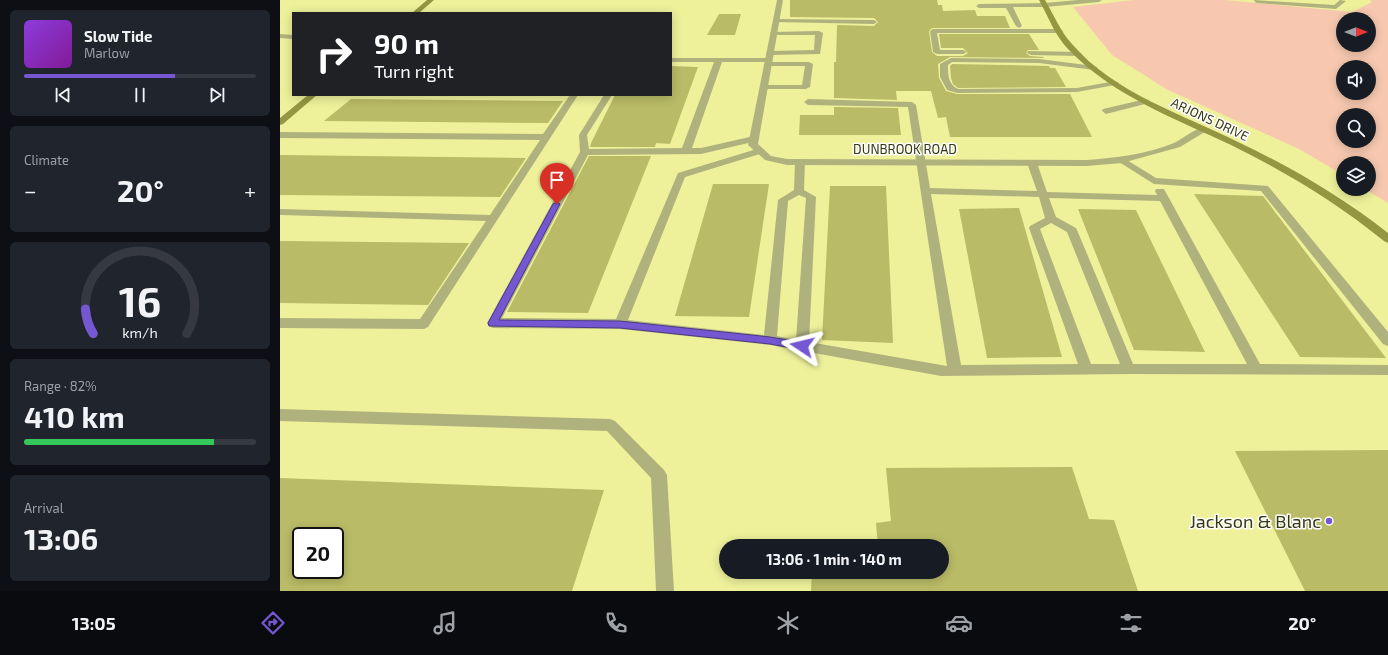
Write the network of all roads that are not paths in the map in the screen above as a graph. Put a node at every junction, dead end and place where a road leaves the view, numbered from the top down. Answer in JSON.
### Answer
{"nodes":[{"id":1,"x":431,"y":0,"type":"edge"},
{"id":2,"x":780,"y":0,"type":"edge"},
{"id":3,"x":1099,"y":0,"type":"edge"},
{"id":4,"x":1343,"y":0,"type":"edge"},
{"id":5,"x":1087,"y":1,"type":"edge"},
{"id":6,"x":1255,"y":1,"type":"edge"},
{"id":7,"x":1043,"y":3,"type":"edge"},
{"id":8,"x":979,"y":6,"type":"dead end"},
{"id":9,"x":1009,"y":6,"type":"junction"},
{"id":10,"x":416,"y":12,"type":"edge"},
{"id":11,"x":776,"y":21,"type":"junction"},
{"id":12,"x":874,"y":22,"type":"dead end"},
{"id":13,"x":1018,"y":26,"type":"dead end"},
{"id":14,"x":280,"y":30,"type":"edge"},
{"id":15,"x":292,"y":30,"type":"edge"},
{"id":16,"x":1060,"y":31,"type":"junction"},
{"id":17,"x":774,"y":33,"type":"junction"},
{"id":18,"x":280,"y":36,"type":"edge"},
{"id":19,"x":292,"y":36,"type":"edge"},
{"id":20,"x":1078,"y":54,"type":"junction"},
{"id":21,"x":769,"y":59,"type":"junction"},
{"id":22,"x":672,"y":60,"type":"edge"},
{"id":23,"x":719,"y":60,"type":"junction"},
{"id":24,"x":1094,"y":68,"type":"junction"},
{"id":25,"x":1115,"y":83,"type":"junction"},
{"id":26,"x":764,"y":87,"type":"junction"},
{"id":27,"x":312,"y":96,"type":"edge"},
{"id":28,"x":573,"y":96,"type":"edge"},
{"id":29,"x":607,"y":96,"type":"edge"},
{"id":30,"x":1146,"y":101,"type":"junction"},
{"id":31,"x":808,"y":102,"type":"dead end"},
{"id":32,"x":1106,"y":111,"type":"dead end"},
{"id":33,"x":281,"y":120,"type":"edge"},
{"id":34,"x":1204,"y":130,"type":"junction"},
{"id":35,"x":280,"y":135,"type":"edge"},
{"id":36,"x":546,"y":137,"type":"junction"},
{"id":37,"x":754,"y":139,"type":"junction"},
{"id":38,"x":686,"y":151,"type":"junction"},
{"id":39,"x":701,"y":151,"type":"junction"},
{"id":40,"x":760,"y":151,"type":"junction"},
{"id":41,"x":585,"y":152,"type":"junction"},
{"id":42,"x":1122,"y":160,"type":"junction"},
{"id":43,"x":800,"y":162,"type":"junction"},
{"id":44,"x":922,"y":162,"type":"junction"},
{"id":45,"x":1032,"y":163,"type":"junction"},
{"id":46,"x":711,"y":166,"type":"junction"},
{"id":47,"x":1154,"y":181,"type":"junction"},
{"id":48,"x":799,"y":191,"type":"junction"},
{"id":49,"x":926,"y":191,"type":"junction"},
{"id":50,"x":1042,"y":193,"type":"junction"},
{"id":51,"x":1164,"y":198,"type":"junction"},
{"id":52,"x":280,"y":212,"type":"edge"},
{"id":53,"x":493,"y":218,"type":"junction"},
{"id":54,"x":1051,"y":219,"type":"junction"},
{"id":55,"x":1388,"y":239,"type":"edge"},
{"id":56,"x":280,"y":322,"type":"edge"},
{"id":57,"x":620,"y":324,"type":"junction"},
{"id":58,"x":770,"y":340,"type":"junction"},
{"id":59,"x":1388,"y":341,"type":"edge"},
{"id":60,"x":802,"y":346,"type":"junction"},
{"id":61,"x":1086,"y":369,"type":"junction"},
{"id":62,"x":1129,"y":369,"type":"junction"},
{"id":63,"x":1256,"y":369,"type":"junction"},
{"id":64,"x":1388,"y":370,"type":"edge"},
{"id":65,"x":955,"y":371,"type":"junction"},
{"id":66,"x":280,"y":415,"type":"edge"},
{"id":67,"x":665,"y":591,"type":"edge"}],
"edges":[{"from":1,"to":10,"type":"street"},
{"from":2,"to":11,"type":"street"},
{"from":3,"to":5,"type":"street"},
{"from":4,"to":6,"type":"street"},
{"from":5,"to":7,"type":"street"},
{"from":7,"to":9,"type":"street"},
{"from":7,"to":16,"type":"street","name":"ARJONS DRIVE"},
{"from":8,"to":9,"type":"street"},
{"from":9,"to":13,"type":"street"},
{"from":11,"to":12,"type":"street"},
{"from":11,"to":17,"type":"street"},
{"from":14,"to":15,"type":"street"},
{"from":16,"to":20,"type":"street","name":"ARJONS DRIVE"},
{"from":16,"to":20,"type":"street"},
{"from":17,"to":21,"type":"street"},
{"from":17,"to":21,"type":"street"},
{"from":18,"to":19,"type":"street"},
{"from":20,"to":24,"type":"street","name":"ARJONS DRIVE"},
{"from":21,"to":23,"type":"street"},
{"from":21,"to":26,"type":"street"},
{"from":21,"to":26,"type":"street"},
{"from":22,"to":23,"type":"street"},
{"from":23,"to":38,"type":"street"},
{"from":24,"to":25,"type":"street","name":"ARJONS DRIVE"},
{"from":24,"to":25,"type":"street"},
{"from":25,"to":30,"type":"street","name":"ARJONS DRIVE"},
{"from":26,"to":37,"type":"street"},
{"from":27,"to":33,"type":"street"},
{"from":28,"to":36,"type":"street"},
{"from":29,"to":41,"type":"street"},
{"from":30,"to":32,"type":"street"},
{"from":30,"to":34,"type":"street","name":"ARJONS DRIVE"},
{"from":31,"to":44,"type":"street"},
{"from":34,"to":42,"type":"street","name":"DUNBROOK ROAD"},
{"from":34,"to":55,"type":"street","name":"ARJONS DRIVE"},
{"from":35,"to":36,"type":"street"},
{"from":36,"to":53,"type":"street"},
{"from":37,"to":39,"type":"street"},
{"from":37,"to":40,"type":"street"},
{"from":38,"to":39,"type":"street"},
{"from":38,"to":41,"type":"street"},
{"from":39,"to":46,"type":"street"},
{"from":40,"to":43,"type":"street","name":"DUNBROOK ROAD"},
{"from":40,"to":46,"type":"street"},
{"from":41,"to":57,"type":"street"},
{"from":42,"to":45,"type":"street","name":"DUNBROOK ROAD"},
{"from":42,"to":47,"type":"street"},
{"from":43,"to":44,"type":"street","name":"DUNBROOK ROAD"},
{"from":43,"to":48,"type":"street"},
{"from":44,"to":45,"type":"street","name":"DUNBROOK ROAD"},
{"from":44,"to":49,"type":"street"},
{"from":45,"to":50,"type":"street"},
{"from":46,"to":57,"type":"street"},
{"from":47,"to":51,"type":"street"},
{"from":47,"to":59,"type":"street"},
{"from":48,"to":58,"type":"street"},
{"from":48,"to":60,"type":"street"},
{"from":49,"to":50,"type":"street"},
{"from":49,"to":65,"type":"street"},
{"from":50,"to":51,"type":"street"},
{"from":50,"to":54,"type":"street"},
{"from":51,"to":63,"type":"street"},
{"from":52,"to":53,"type":"street"},
{"from":53,"to":56,"type":"street"},
{"from":54,"to":61,"type":"street"},
{"from":54,"to":62,"type":"street"},
{"from":57,"to":58,"type":"street"},
{"from":58,"to":60,"type":"street"},
{"from":60,"to":65,"type":"street"},
{"from":61,"to":62,"type":"street"},
{"from":61,"to":65,"type":"street"},
{"from":62,"to":63,"type":"street"},
{"from":63,"to":64,"type":"street"},
{"from":66,"to":67,"type":"street"}]}
